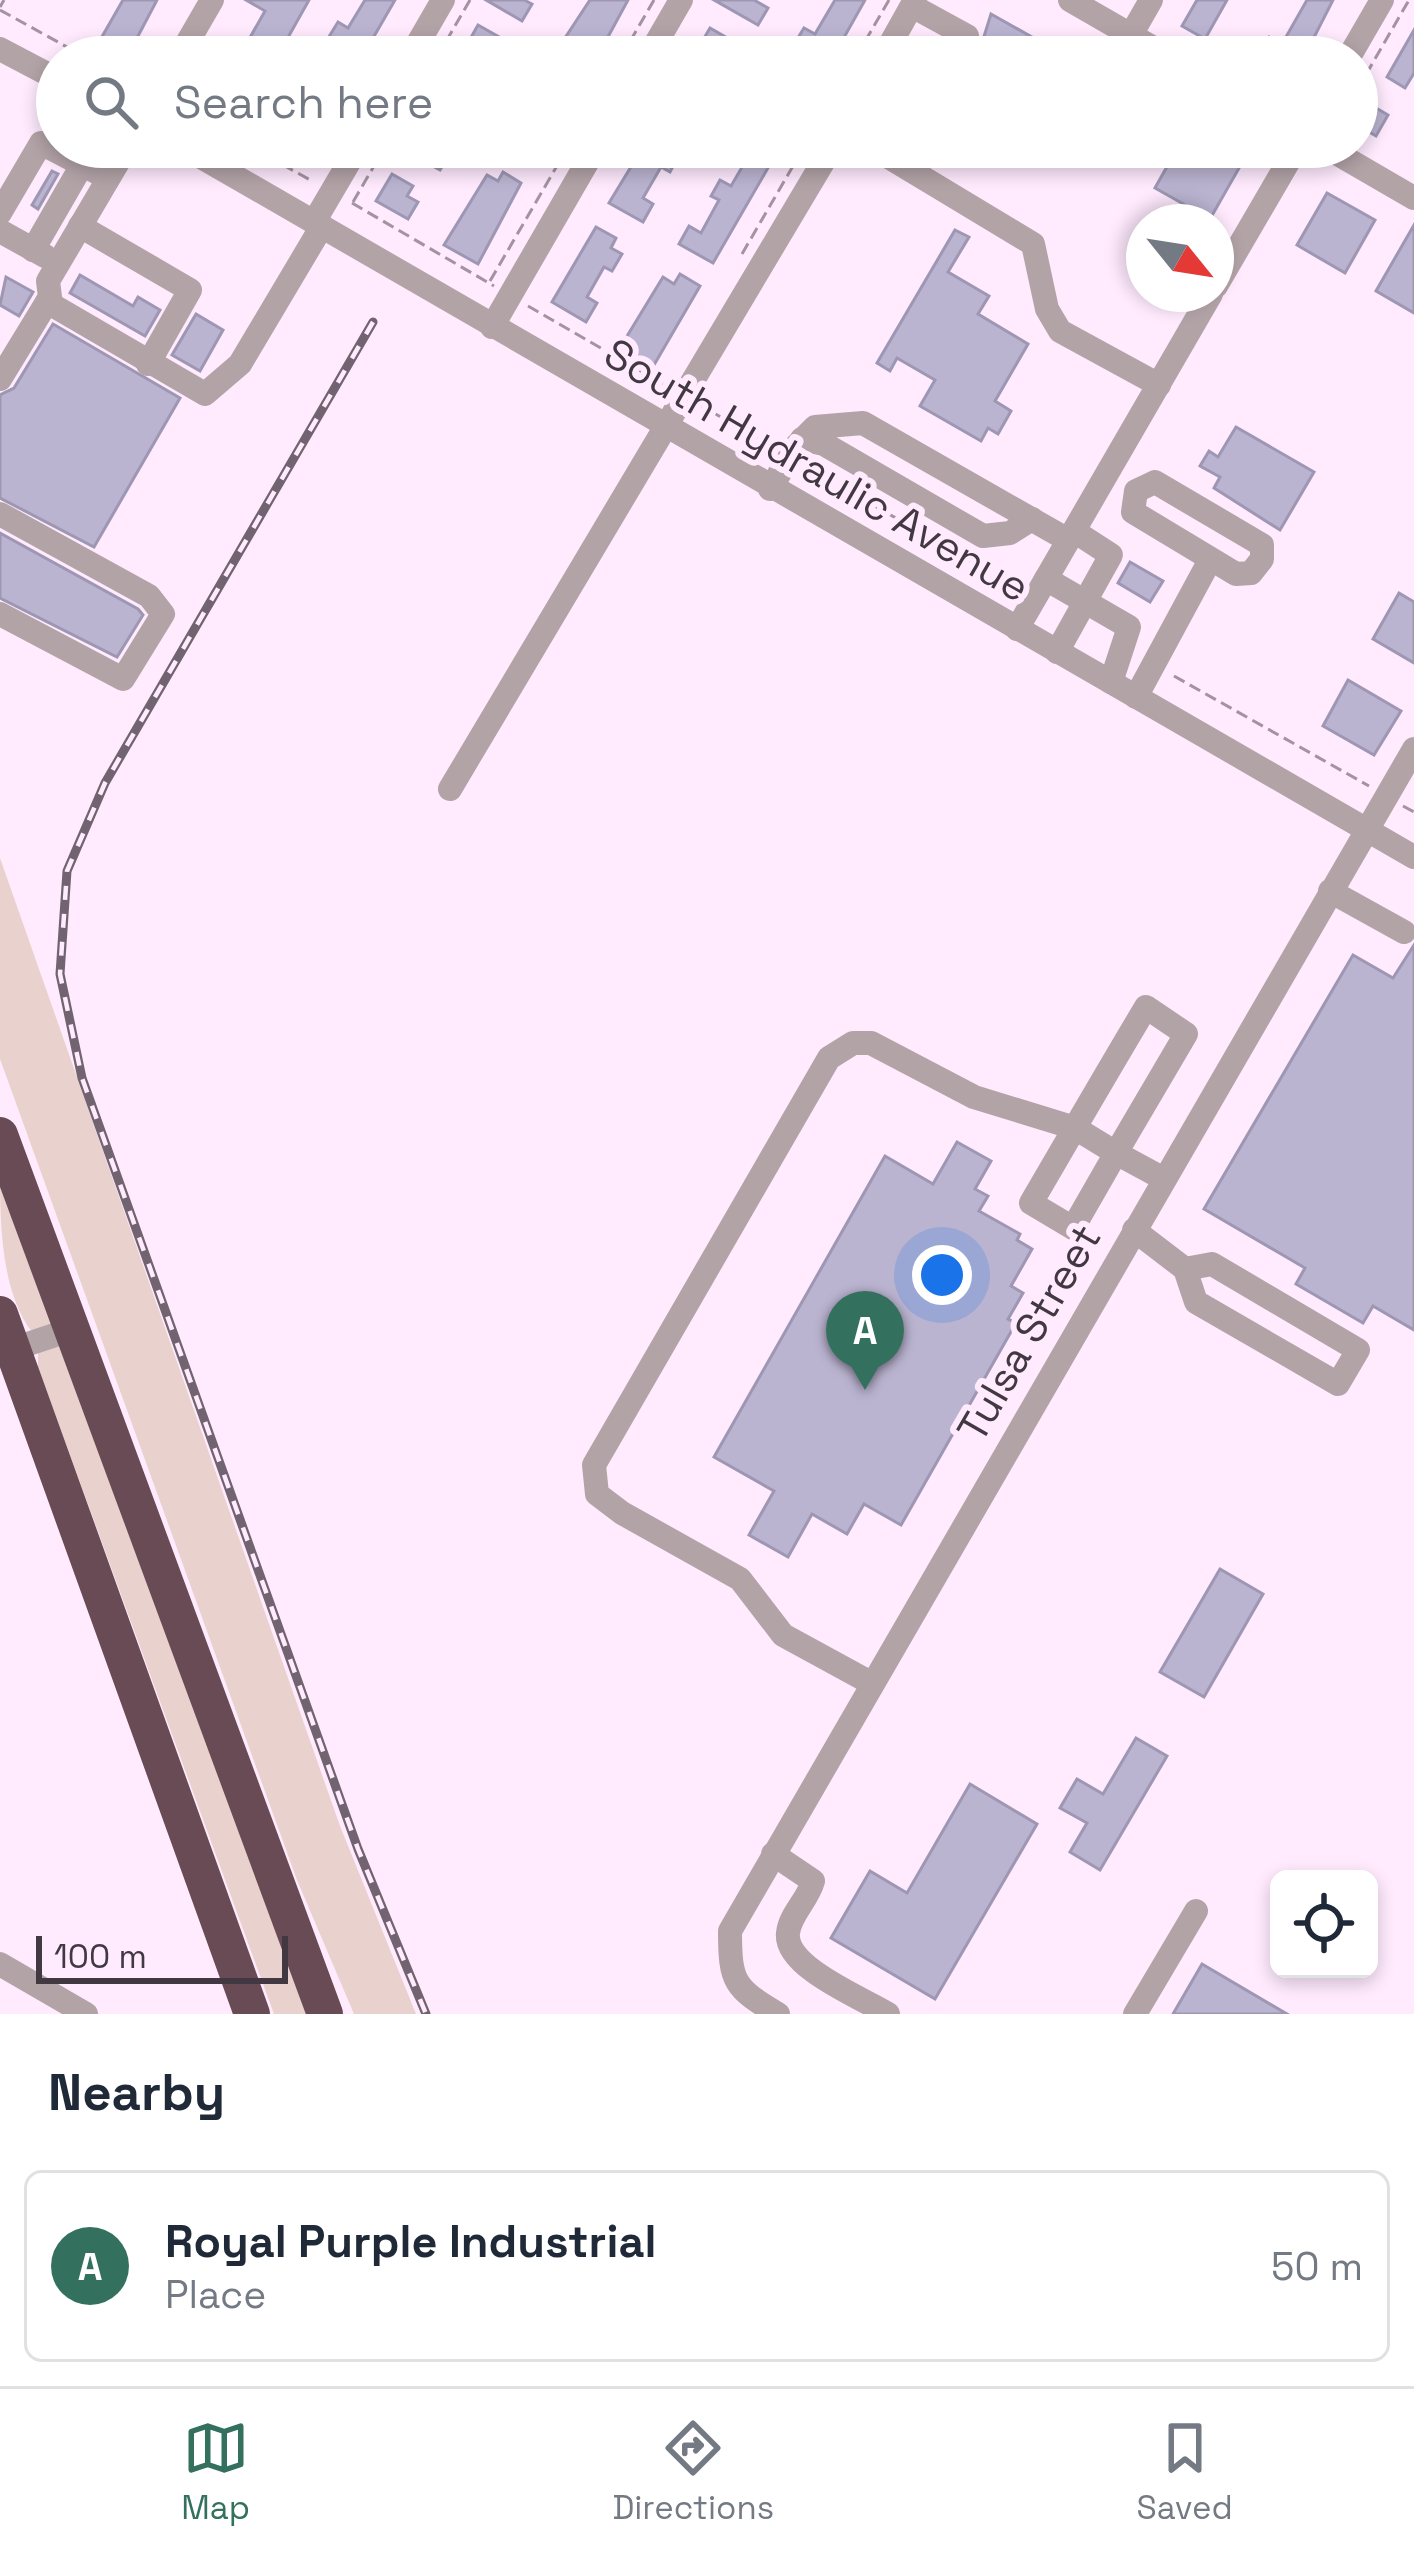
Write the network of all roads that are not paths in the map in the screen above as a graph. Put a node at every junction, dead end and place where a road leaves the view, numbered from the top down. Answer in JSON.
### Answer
{"nodes":[{"id":1,"x":212,"y":0,"type":"edge"},
{"id":2,"x":443,"y":0,"type":"edge"},
{"id":3,"x":680,"y":0,"type":"edge"},
{"id":4,"x":1070,"y":0,"type":"edge"},
{"id":5,"x":1151,"y":0,"type":"edge"},
{"id":6,"x":1382,"y":0,"type":"edge"},
{"id":7,"x":905,"y":2,"type":"edge"},
{"id":8,"x":967,"y":35,"type":"dead end"},
{"id":9,"x":191,"y":36,"type":"edge"},
{"id":10,"x":422,"y":36,"type":"edge"},
{"id":11,"x":660,"y":36,"type":"edge"},
{"id":12,"x":891,"y":36,"type":"edge"},
{"id":13,"x":1120,"y":36,"type":"edge"},
{"id":14,"x":1133,"y":36,"type":"edge"},
{"id":15,"x":1361,"y":36,"type":"edge"},
{"id":16,"x":0,"y":49,"type":"edge"},
{"id":17,"x":36,"y":68,"type":"edge"},
{"id":18,"x":36,"y":150,"type":"edge"},
{"id":19,"x":80,"y":168,"type":"edge"},
{"id":20,"x":88,"y":168,"type":"edge"},
{"id":21,"x":114,"y":168,"type":"edge"},
{"id":22,"x":221,"y":168,"type":"edge"},
{"id":23,"x":346,"y":168,"type":"edge"},
{"id":24,"x":582,"y":168,"type":"edge"},
{"id":25,"x":820,"y":168,"type":"edge"},
{"id":26,"x":907,"y":168,"type":"edge"},
{"id":27,"x":1284,"y":168,"type":"edge"},
{"id":28,"x":1362,"y":168,"type":"edge"},
{"id":29,"x":108,"y":178,"type":"junction"},
{"id":30,"x":1414,"y":198,"type":"edge"},
{"id":31,"x":0,"y":213,"type":"edge"},
{"id":32,"x":318,"y":224,"type":"junction"},
{"id":33,"x":80,"y":226,"type":"junction"},
{"id":34,"x":0,"y":231,"type":"edge"},
{"id":35,"x":1234,"y":249,"type":"edge"},
{"id":36,"x":33,"y":250,"type":"junction"},
{"id":37,"x":58,"y":264,"type":"junction"},
{"id":38,"x":47,"y":302,"type":"junction"},
{"id":39,"x":1201,"y":312,"type":"edge"},
{"id":40,"x":492,"y":327,"type":"junction"},
{"id":41,"x":148,"y":364,"type":"junction"},
{"id":42,"x":0,"y":379,"type":"edge"},
{"id":43,"x":1159,"y":385,"type":"junction"},
{"id":44,"x":666,"y":430,"type":"junction"},
{"id":45,"x":796,"y":448,"type":"junction"},
{"id":46,"x":770,"y":489,"type":"junction"},
{"id":47,"x":0,"y":514,"type":"edge"},
{"id":48,"x":1032,"y":519,"type":"junction"},
{"id":49,"x":1071,"y":536,"type":"junction"},
{"id":50,"x":1210,"y":560,"type":"junction"},
{"id":51,"x":1040,"y":589,"type":"junction"},
{"id":52,"x":1086,"y":602,"type":"junction"},
{"id":53,"x":0,"y":614,"type":"edge"},
{"id":54,"x":1017,"y":629,"type":"junction"},
{"id":55,"x":1057,"y":652,"type":"junction"},
{"id":56,"x":1111,"y":682,"type":"junction"},
{"id":57,"x":1136,"y":697,"type":"junction"},
{"id":58,"x":1414,"y":749,"type":"edge"},
{"id":59,"x":450,"y":789,"type":"dead end"},
{"id":60,"x":1366,"y":829,"type":"junction"},
{"id":61,"x":1414,"y":857,"type":"edge"},
{"id":62,"x":1330,"y":891,"type":"junction"},
{"id":63,"x":1404,"y":932,"type":"dead end"},
{"id":64,"x":1075,"y":1128,"type":"junction"},
{"id":65,"x":0,"y":1135,"type":"edge"},
{"id":66,"x":1116,"y":1153,"type":"junction"},
{"id":67,"x":1163,"y":1179,"type":"junction"},
{"id":68,"x":1134,"y":1230,"type":"junction"},
{"id":69,"x":1185,"y":1269,"type":"junction"},
{"id":70,"x":0,"y":1314,"type":"edge"},
{"id":71,"x":73,"y":1329,"type":"junction"},
{"id":72,"x":13,"y":1349,"type":"junction"},
{"id":73,"x":871,"y":1683,"type":"junction"},
{"id":74,"x":773,"y":1854,"type":"junction"},
{"id":75,"x":1196,"y":1911,"type":"dead end"},
{"id":76,"x":0,"y":1964,"type":"edge"},
{"id":77,"x":86,"y":2014,"type":"edge"},
{"id":78,"x":253,"y":2014,"type":"edge"},
{"id":79,"x":325,"y":2014,"type":"edge"},
{"id":80,"x":778,"y":2014,"type":"edge"},
{"id":81,"x":888,"y":2014,"type":"edge"},
{"id":82,"x":1135,"y":2014,"type":"edge"}],
"edges":[{"from":1,"to":9,"type":"street"},
{"from":2,"to":10,"type":"street"},
{"from":3,"to":11,"type":"street"},
{"from":4,"to":13,"type":"street"},
{"from":5,"to":14,"type":"street"},
{"from":6,"to":15,"type":"street"},
{"from":7,"to":8,"type":"street"},
{"from":7,"to":12,"type":"street"},
{"from":16,"to":17,"type":"street"},
{"from":18,"to":31,"type":"street"},
{"from":19,"to":36,"type":"street"},
{"from":20,"to":29,"type":"street"},
{"from":21,"to":29,"type":"street"},
{"from":22,"to":32,"type":"street","name":"South Hydraulic Avenue"},
{"from":23,"to":32,"type":"street"},
{"from":24,"to":40,"type":"street"},
{"from":25,"to":44,"type":"street"},
{"from":26,"to":43,"type":"street"},
{"from":27,"to":35,"type":"street"},
{"from":28,"to":30,"type":"street"},
{"from":29,"to":33,"type":"street"},
{"from":32,"to":40,"type":"street","name":"South Hydraulic Avenue"},
{"from":32,"to":41,"type":"street"},
{"from":33,"to":37,"type":"street"},
{"from":33,"to":41,"type":"street"},
{"from":34,"to":36,"type":"street"},
{"from":36,"to":37,"type":"street"},
{"from":37,"to":38,"type":"street"},
{"from":38,"to":41,"type":"street"},
{"from":38,"to":42,"type":"street"},
{"from":39,"to":43,"type":"street"},
{"from":40,"to":44,"type":"street","name":"South Hydraulic Avenue"},
{"from":43,"to":49,"type":"street"},
{"from":44,"to":46,"type":"street","name":"South Hydraulic Avenue"},
{"from":44,"to":59,"type":"street"},
{"from":45,"to":46,"type":"street"},
{"from":45,"to":48,"type":"street"},
{"from":45,"to":48,"type":"street"},
{"from":46,"to":54,"type":"street","name":"South Hydraulic Avenue"},
{"from":47,"to":53,"type":"street"},
{"from":48,"to":49,"type":"street"},
{"from":49,"to":51,"type":"street"},
{"from":49,"to":52,"type":"street"},
{"from":50,"to":50,"type":"street"},
{"from":50,"to":57,"type":"street"},
{"from":51,"to":52,"type":"street"},
{"from":51,"to":54,"type":"street"},
{"from":52,"to":55,"type":"street"},
{"from":52,"to":56,"type":"street"},
{"from":54,"to":55,"type":"street","name":"South Hydraulic Avenue"},
{"from":55,"to":56,"type":"street","name":"South Hydraulic Avenue"},
{"from":56,"to":57,"type":"street","name":"South Hydraulic Avenue"},
{"from":57,"to":60,"type":"street","name":"South Hydraulic Avenue"},
{"from":58,"to":60,"type":"street","name":"Tulsa Street"},
{"from":60,"to":61,"type":"street","name":"South Hydraulic Avenue"},
{"from":60,"to":62,"type":"street","name":"Tulsa Street"},
{"from":62,"to":63,"type":"street"},
{"from":62,"to":67,"type":"street","name":"Tulsa Street"},
{"from":64,"to":66,"type":"street"},
{"from":64,"to":66,"type":"street"},
{"from":64,"to":66,"type":"street"},
{"from":64,"to":73,"type":"street"},
{"from":65,"to":71,"type":"highway"},
{"from":66,"to":67,"type":"street"},
{"from":67,"to":68,"type":"street","name":"Tulsa Street"},
{"from":68,"to":69,"type":"street"},
{"from":68,"to":73,"type":"street","name":"Tulsa Street"},
{"from":69,"to":69,"type":"street"},
{"from":70,"to":72,"type":"highway"},
{"from":71,"to":72,"type":"street"},
{"from":71,"to":79,"type":"highway"},
{"from":72,"to":78,"type":"highway"},
{"from":73,"to":74,"type":"street","name":"Tulsa Street"},
{"from":74,"to":80,"type":"street","name":"Tulsa Street"},
{"from":74,"to":81,"type":"street"},
{"from":75,"to":82,"type":"street"},
{"from":76,"to":77,"type":"street"}]}
